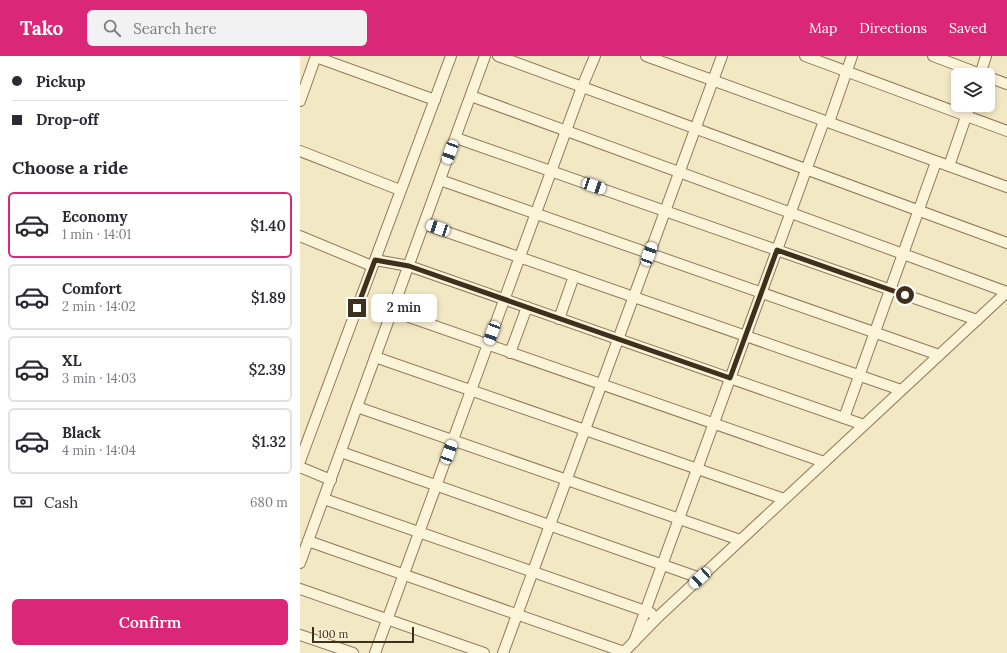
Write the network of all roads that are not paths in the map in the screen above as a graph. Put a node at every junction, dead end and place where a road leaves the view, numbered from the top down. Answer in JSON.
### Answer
{"nodes":[{"id":1,"x":316,"y":56,"type":"edge"},
{"id":2,"x":451,"y":56,"type":"edge"},
{"id":3,"x":486,"y":56,"type":"edge"},
{"id":4,"x":498,"y":56,"type":"edge"},
{"id":5,"x":595,"y":56,"type":"edge"},
{"id":6,"x":646,"y":56,"type":"edge"},
{"id":7,"x":722,"y":56,"type":"edge"},
{"id":8,"x":805,"y":56,"type":"edge"},
{"id":9,"x":852,"y":56,"type":"edge"},
{"id":10,"x":933,"y":56,"type":"edge"},
{"id":11,"x":986,"y":56,"type":"edge"},
{"id":12,"x":965,"y":68,"type":"edge"},
{"id":13,"x":984,"y":68,"type":"edge"},
{"id":14,"x":847,"y":72,"type":"junction"},
{"id":15,"x":713,"y":80,"type":"junction"},
{"id":16,"x":995,"y":80,"type":"edge"},
{"id":17,"x":1007,"y":84,"type":"edge"},
{"id":18,"x":582,"y":87,"type":"junction"},
{"id":19,"x":471,"y":96,"type":"junction"},
{"id":20,"x":435,"y":100,"type":"junction"},
{"id":21,"x":300,"y":101,"type":"edge"},
{"id":22,"x":967,"y":112,"type":"edge"},
{"id":23,"x":966,"y":116,"type":"junction"},
{"id":24,"x":826,"y":122,"type":"junction"},
{"id":25,"x":695,"y":128,"type":"junction"},
{"id":26,"x":566,"y":130,"type":"junction"},
{"id":27,"x":1007,"y":131,"type":"edge"},
{"id":28,"x":456,"y":138,"type":"junction"},
{"id":29,"x":300,"y":151,"type":"edge"},
{"id":30,"x":936,"y":162,"type":"junction"},
{"id":31,"x":949,"y":166,"type":"junction"},
{"id":32,"x":806,"y":169,"type":"junction"},
{"id":33,"x":551,"y":171,"type":"junction"},
{"id":34,"x":679,"y":172,"type":"junction"},
{"id":35,"x":440,"y":180,"type":"junction"},
{"id":36,"x":1007,"y":187,"type":"edge"},
{"id":37,"x":400,"y":190,"type":"junction"},
{"id":38,"x":919,"y":210,"type":"junction"},
{"id":39,"x":665,"y":211,"type":"junction"},
{"id":40,"x":790,"y":212,"type":"junction"},
{"id":41,"x":536,"y":214,"type":"junction"},
{"id":42,"x":424,"y":224,"type":"junction"},
{"id":43,"x":300,"y":236,"type":"edge"},
{"id":44,"x":1007,"y":243,"type":"edge"},
{"id":45,"x":777,"y":250,"type":"junction"},
{"id":46,"x":649,"y":254,"type":"junction"},
{"id":47,"x":903,"y":254,"type":"junction"},
{"id":48,"x":520,"y":257,"type":"junction"},
{"id":49,"x":373,"y":263,"type":"junction"},
{"id":50,"x":409,"y":266,"type":"junction"},
{"id":51,"x":574,"y":276,"type":"junction"},
{"id":52,"x":890,"y":290,"type":"junction"},
{"id":53,"x":1007,"y":292,"type":"edge"},
{"id":54,"x":761,"y":293,"type":"junction"},
{"id":55,"x":634,"y":297,"type":"junction"},
{"id":56,"x":504,"y":299,"type":"junction"},
{"id":57,"x":527,"y":307,"type":"junction"},
{"id":58,"x":392,"y":311,"type":"junction"},
{"id":59,"x":560,"y":319,"type":"junction"},
{"id":60,"x":977,"y":320,"type":"junction"},
{"id":61,"x":875,"y":332,"type":"junction"},
{"id":62,"x":745,"y":336,"type":"junction"},
{"id":63,"x":618,"y":339,"type":"junction"},
{"id":64,"x":488,"y":345,"type":"junction"},
{"id":65,"x":510,"y":353,"type":"junction"},
{"id":66,"x":939,"y":355,"type":"junction"},
{"id":67,"x":376,"y":357,"type":"junction"},
{"id":68,"x":859,"y":376,"type":"junction"},
{"id":69,"x":730,"y":378,"type":"junction"},
{"id":70,"x":601,"y":384,"type":"junction"},
{"id":71,"x":471,"y":390,"type":"junction"},
{"id":72,"x":901,"y":390,"type":"junction"},
{"id":73,"x":357,"y":407,"type":"junction"},
{"id":74,"x":844,"y":418,"type":"junction"},
{"id":75,"x":713,"y":424,"type":"junction"},
{"id":76,"x":864,"y":425,"type":"junction"},
{"id":77,"x":585,"y":430,"type":"junction"},
{"id":78,"x":453,"y":440,"type":"junction"},
{"id":79,"x":341,"y":452,"type":"junction"},
{"id":80,"x":300,"y":461,"type":"edge"},
{"id":81,"x":824,"y":462,"type":"junction"},
{"id":82,"x":300,"y":467,"type":"edge"},
{"id":83,"x":697,"y":469,"type":"junction"},
{"id":84,"x":330,"y":480,"type":"junction"},
{"id":85,"x":566,"y":480,"type":"junction"},
{"id":86,"x":436,"y":486,"type":"junction"},
{"id":87,"x":324,"y":499,"type":"junction"},
{"id":88,"x":784,"y":500,"type":"junction"},
{"id":89,"x":678,"y":519,"type":"junction"},
{"id":90,"x":550,"y":525,"type":"junction"},
{"id":91,"x":419,"y":532,"type":"junction"},
{"id":92,"x":740,"y":540,"type":"junction"},
{"id":93,"x":308,"y":541,"type":"junction"},
{"id":94,"x":300,"y":563,"type":"edge"},
{"id":95,"x":662,"y":564,"type":"junction"},
{"id":96,"x":533,"y":572,"type":"junction"},
{"id":97,"x":404,"y":575,"type":"junction"},
{"id":98,"x":700,"y":578,"type":"junction"},
{"id":99,"x":300,"y":589,"type":"edge"},
{"id":100,"x":645,"y":611,"type":"junction"},
{"id":101,"x":517,"y":614,"type":"junction"},
{"id":102,"x":659,"y":616,"type":"junction"},
{"id":103,"x":387,"y":619,"type":"junction"},
{"id":104,"x":300,"y":634,"type":"edge"},
{"id":105,"x":634,"y":642,"type":"junction"},
{"id":106,"x":623,"y":652,"type":"edge"},
{"id":107,"x":353,"y":653,"type":"edge"},
{"id":108,"x":375,"y":653,"type":"edge"},
{"id":109,"x":484,"y":653,"type":"edge"},
{"id":110,"x":503,"y":653,"type":"edge"}],
"edges":[{"from":1,"to":20,"type":"street"},
{"from":1,"to":21,"type":"street"},
{"from":2,"to":20,"type":"street"},
{"from":3,"to":19,"type":"street"},
{"from":4,"to":18,"type":"street"},
{"from":5,"to":18,"type":"street"},
{"from":6,"to":15,"type":"street"},
{"from":7,"to":15,"type":"street"},
{"from":8,"to":14,"type":"street"},
{"from":9,"to":14,"type":"street"},
{"from":10,"to":12,"type":"street"},
{"from":11,"to":13,"type":"street"},
{"from":14,"to":23,"type":"street"},
{"from":14,"to":24,"type":"street"},
{"from":15,"to":24,"type":"street"},
{"from":15,"to":25,"type":"street"},
{"from":16,"to":17,"type":"street"},
{"from":18,"to":25,"type":"street"},
{"from":18,"to":26,"type":"street"},
{"from":19,"to":26,"type":"street"},
{"from":19,"to":28,"type":"street"},
{"from":20,"to":37,"type":"street"},
{"from":22,"to":23,"type":"street"},
{"from":23,"to":27,"type":"street"},
{"from":23,"to":31,"type":"street"},
{"from":24,"to":30,"type":"street"},
{"from":24,"to":32,"type":"street"},
{"from":25,"to":32,"type":"street"},
{"from":25,"to":34,"type":"street"},
{"from":26,"to":33,"type":"street"},
{"from":26,"to":34,"type":"street"},
{"from":28,"to":33,"type":"street"},
{"from":28,"to":35,"type":"street"},
{"from":29,"to":37,"type":"street"},
{"from":30,"to":31,"type":"street"},
{"from":30,"to":38,"type":"street"},
{"from":31,"to":36,"type":"street"},
{"from":32,"to":38,"type":"street"},
{"from":32,"to":40,"type":"street"},
{"from":33,"to":39,"type":"street"},
{"from":33,"to":41,"type":"street"},
{"from":34,"to":39,"type":"street"},
{"from":34,"to":40,"type":"street"},
{"from":35,"to":41,"type":"street"},
{"from":35,"to":42,"type":"street"},
{"from":37,"to":49,"type":"street"},
{"from":38,"to":44,"type":"street"},
{"from":38,"to":47,"type":"street"},
{"from":39,"to":45,"type":"street"},
{"from":39,"to":46,"type":"street"},
{"from":40,"to":45,"type":"street"},
{"from":40,"to":47,"type":"street"},
{"from":41,"to":46,"type":"street"},
{"from":41,"to":48,"type":"street"},
{"from":42,"to":48,"type":"street"},
{"from":42,"to":50,"type":"street"},
{"from":43,"to":49,"type":"street"},
{"from":45,"to":52,"type":"street"},
{"from":45,"to":54,"type":"street"},
{"from":46,"to":54,"type":"street"},
{"from":46,"to":55,"type":"street"},
{"from":47,"to":52,"type":"street"},
{"from":47,"to":53,"type":"street"},
{"from":48,"to":51,"type":"street"},
{"from":48,"to":56,"type":"street"},
{"from":49,"to":50,"type":"street"},
{"from":49,"to":80,"type":"street"},
{"from":50,"to":56,"type":"street"},
{"from":50,"to":58,"type":"street"},
{"from":51,"to":55,"type":"street"},
{"from":51,"to":59,"type":"street"},
{"from":52,"to":60,"type":"street"},
{"from":52,"to":61,"type":"street"},
{"from":53,"to":60,"type":"street"},
{"from":54,"to":61,"type":"street"},
{"from":54,"to":62,"type":"street"},
{"from":55,"to":62,"type":"street"},
{"from":55,"to":63,"type":"street"},
{"from":56,"to":57,"type":"street"},
{"from":56,"to":64,"type":"street"},
{"from":57,"to":59,"type":"street"},
{"from":57,"to":65,"type":"street"},
{"from":58,"to":64,"type":"street"},
{"from":58,"to":67,"type":"street"},
{"from":59,"to":63,"type":"street"},
{"from":60,"to":66,"type":"street"},
{"from":61,"to":66,"type":"street"},
{"from":61,"to":68,"type":"street"},
{"from":62,"to":68,"type":"street"},
{"from":62,"to":69,"type":"street"},
{"from":63,"to":69,"type":"street"},
{"from":63,"to":70,"type":"street"},
{"from":64,"to":65,"type":"street"},
{"from":64,"to":71,"type":"street"},
{"from":65,"to":70,"type":"street"},
{"from":66,"to":72,"type":"street"},
{"from":67,"to":71,"type":"street"},
{"from":67,"to":73,"type":"street"},
{"from":68,"to":72,"type":"street"},
{"from":68,"to":74,"type":"street"},
{"from":69,"to":74,"type":"street"},
{"from":69,"to":75,"type":"street"},
{"from":70,"to":75,"type":"street"},
{"from":70,"to":77,"type":"street"},
{"from":71,"to":77,"type":"street"},
{"from":71,"to":78,"type":"street"},
{"from":72,"to":76,"type":"street"},
{"from":73,"to":78,"type":"street"},
{"from":73,"to":79,"type":"street"},
{"from":74,"to":76,"type":"street"},
{"from":75,"to":81,"type":"street"},
{"from":75,"to":83,"type":"street"},
{"from":76,"to":81,"type":"street"},
{"from":77,"to":83,"type":"street"},
{"from":77,"to":85,"type":"street"},
{"from":78,"to":85,"type":"street"},
{"from":78,"to":86,"type":"street"},
{"from":79,"to":84,"type":"street"},
{"from":79,"to":86,"type":"street"},
{"from":81,"to":88,"type":"street"},
{"from":82,"to":84,"type":"street"},
{"from":83,"to":88,"type":"street"},
{"from":83,"to":89,"type":"street"},
{"from":84,"to":87,"type":"street"},
{"from":85,"to":89,"type":"street"},
{"from":85,"to":90,"type":"street"},
{"from":86,"to":90,"type":"street"},
{"from":86,"to":91,"type":"street"},
{"from":87,"to":91,"type":"street"},
{"from":87,"to":93,"type":"street"},
{"from":88,"to":92,"type":"street"},
{"from":89,"to":92,"type":"street"},
{"from":89,"to":95,"type":"street"},
{"from":90,"to":95,"type":"street"},
{"from":90,"to":96,"type":"street"},
{"from":91,"to":96,"type":"street"},
{"from":91,"to":97,"type":"street"},
{"from":92,"to":98,"type":"street"},
{"from":93,"to":94,"type":"street"},
{"from":93,"to":97,"type":"street"},
{"from":95,"to":98,"type":"street"},
{"from":95,"to":100,"type":"street"},
{"from":96,"to":100,"type":"street"},
{"from":96,"to":101,"type":"street"},
{"from":97,"to":101,"type":"street"},
{"from":97,"to":103,"type":"street"},
{"from":98,"to":102,"type":"street"},
{"from":99,"to":103,"type":"street"},
{"from":100,"to":102,"type":"street"},
{"from":100,"to":105,"type":"street"},
{"from":101,"to":106,"type":"street"},
{"from":101,"to":110,"type":"street"},
{"from":102,"to":105,"type":"street"},
{"from":103,"to":108,"type":"street"},
{"from":103,"to":109,"type":"street"},
{"from":104,"to":107,"type":"street"},
{"from":105,"to":106,"type":"street"}]}
